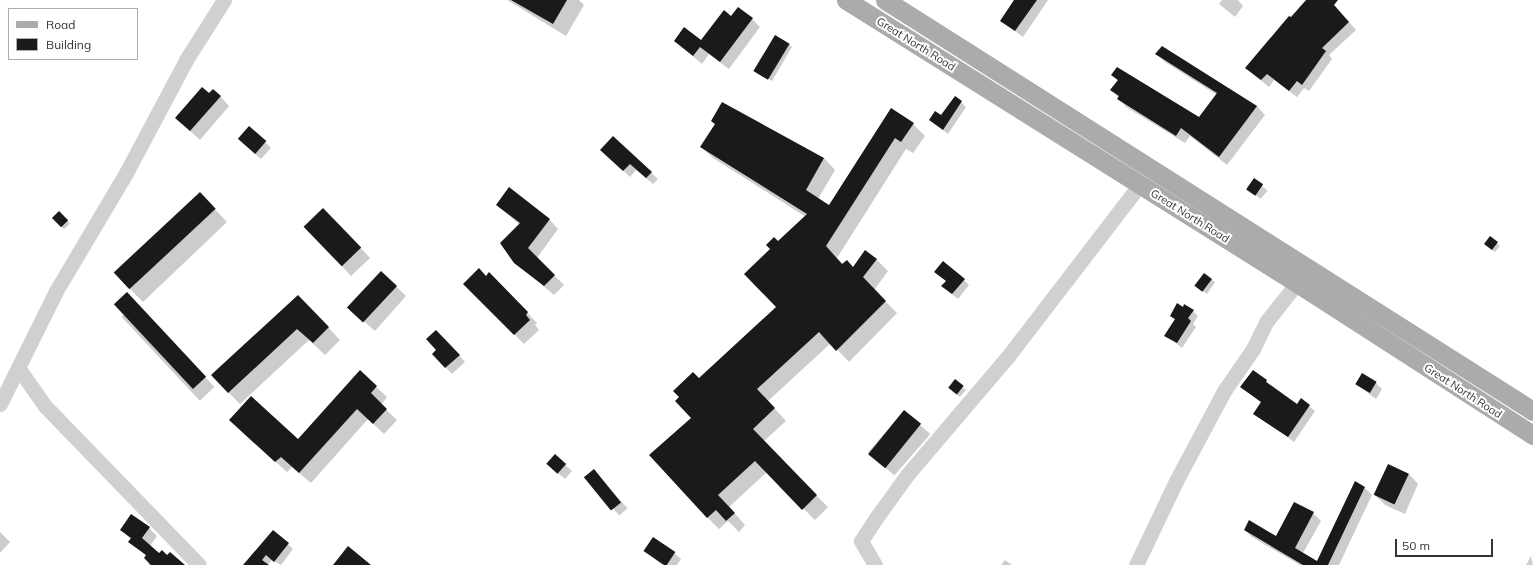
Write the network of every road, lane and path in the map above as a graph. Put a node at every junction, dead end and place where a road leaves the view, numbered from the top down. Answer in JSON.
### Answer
{"nodes":[{"id":1,"x":224,"y":0,"type":"edge"},
{"id":2,"x":846,"y":0,"type":"edge"},
{"id":3,"x":884,"y":0,"type":"edge"},
{"id":4,"x":1140,"y":184,"type":"junction"},
{"id":5,"x":1297,"y":282,"type":"junction"},
{"id":6,"x":19,"y":369,"type":"junction"},
{"id":7,"x":0,"y":404,"type":"edge"},
{"id":8,"x":1533,"y":411,"type":"edge"},
{"id":9,"x":1533,"y":435,"type":"edge"},
{"id":10,"x":199,"y":565,"type":"edge"},
{"id":11,"x":875,"y":565,"type":"edge"},
{"id":12,"x":1136,"y":565,"type":"edge"}],
"edges":[{"from":1,"to":6,"type":"street"},
{"from":2,"to":4,"type":"main road","name":"Great North Road"},
{"from":3,"to":8,"type":"main road","name":"Great North Road"},
{"from":4,"to":5,"type":"main road","name":"Great North Road"},
{"from":4,"to":11,"type":"street"},
{"from":5,"to":9,"type":"main road","name":"Great North Road"},
{"from":5,"to":12,"type":"street"},
{"from":6,"to":7,"type":"street"},
{"from":6,"to":10,"type":"street"}]}
